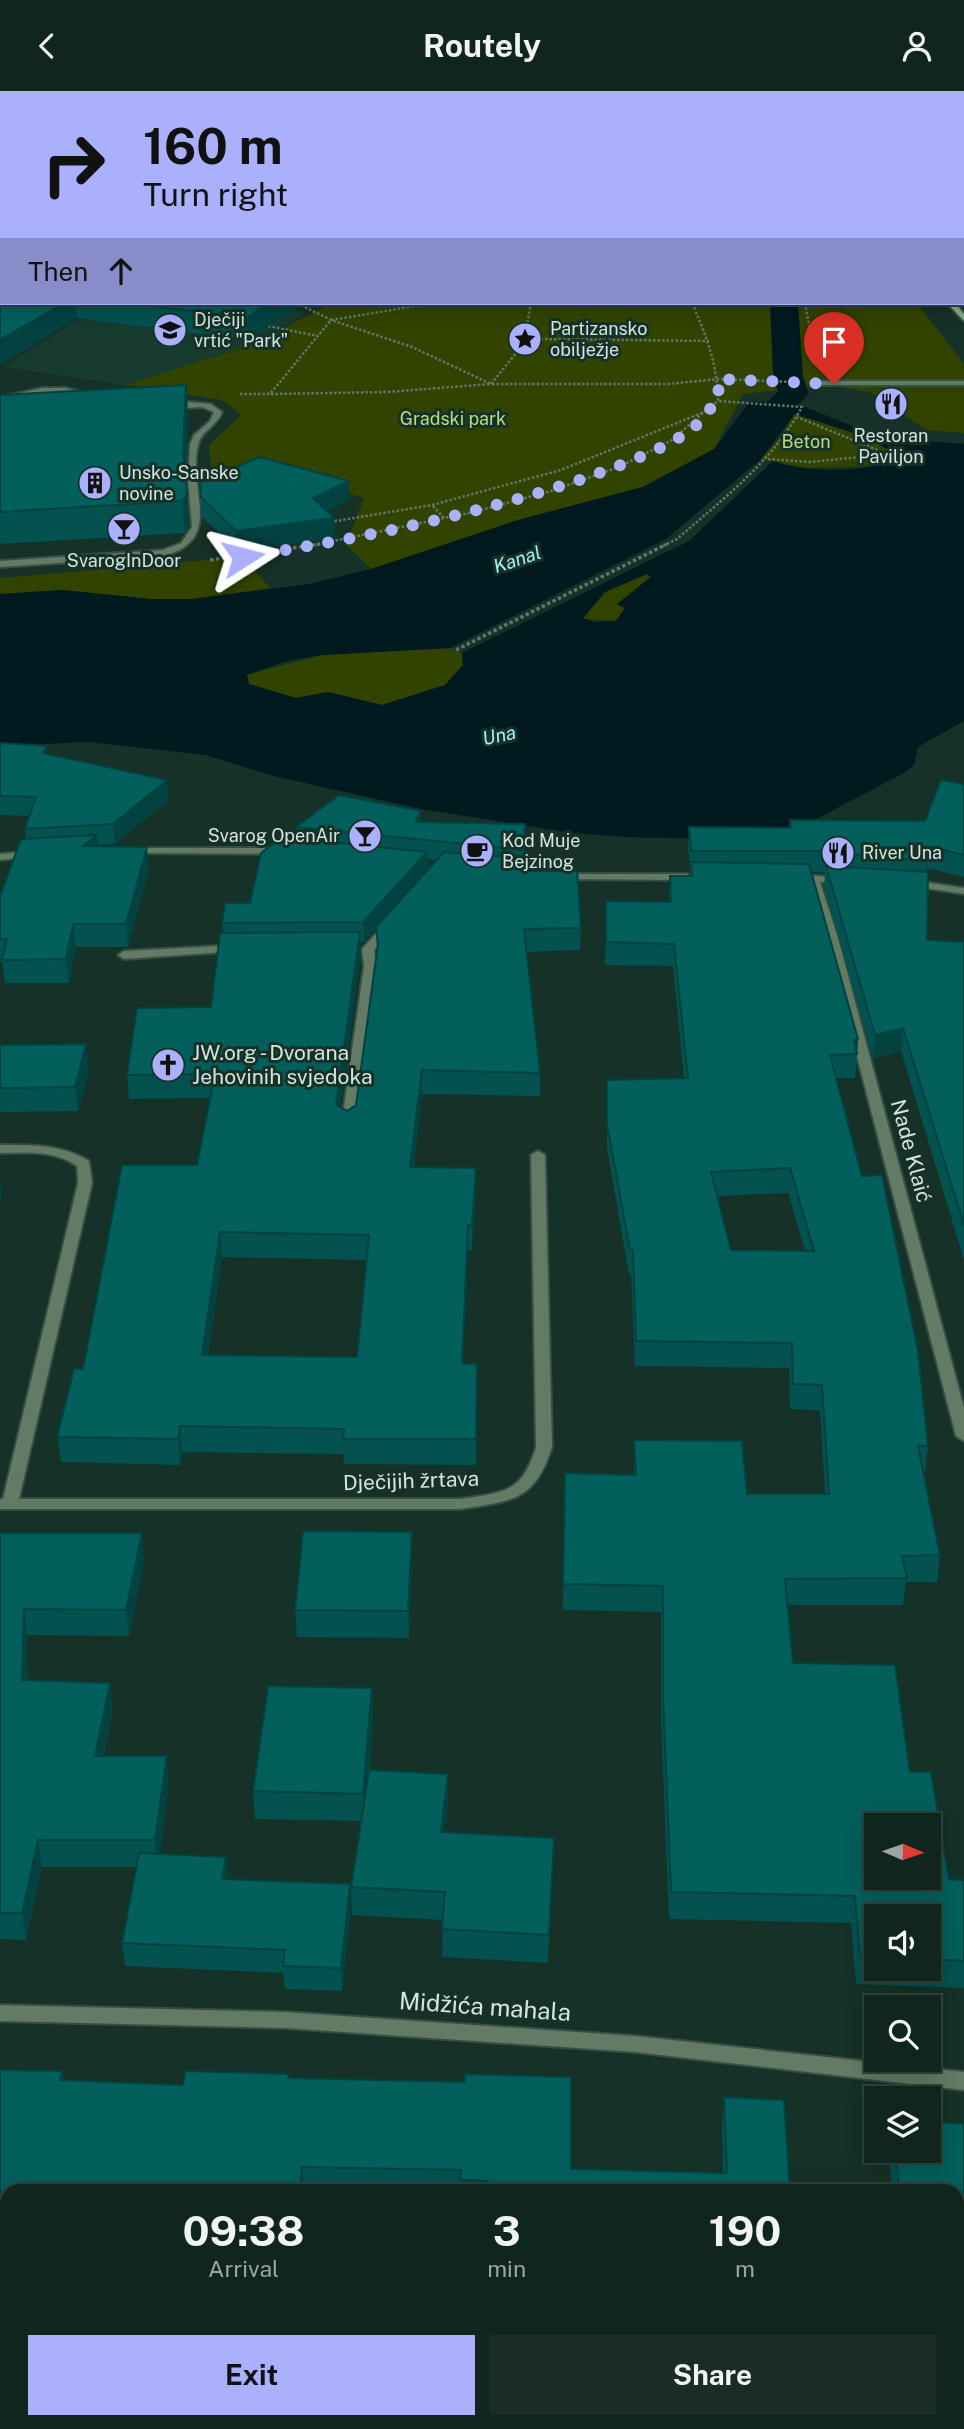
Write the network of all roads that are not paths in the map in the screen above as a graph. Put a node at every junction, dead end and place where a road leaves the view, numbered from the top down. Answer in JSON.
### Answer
{"nodes":[{"id":1,"x":953,"y":305,"type":"edge"},
{"id":2,"x":964,"y":319,"type":"edge"},
{"id":3,"x":820,"y":383,"type":"road end"},
{"id":4,"x":964,"y":383,"type":"edge"},
{"id":5,"x":0,"y":400,"type":"edge"},
{"id":6,"x":96,"y":402,"type":"edge"},
{"id":7,"x":155,"y":408,"type":"edge"},
{"id":8,"x":0,"y":563,"type":"edge"},
{"id":9,"x":122,"y":851,"type":"edge"},
{"id":10,"x":302,"y":853,"type":"edge"},
{"id":11,"x":41,"y":854,"type":"edge"},
{"id":12,"x":0,"y":857,"type":"edge"},
{"id":13,"x":547,"y":877,"type":"edge"},
{"id":14,"x":706,"y":877,"type":"edge"},
{"id":15,"x":786,"y":878,"type":"edge"},
{"id":16,"x":813,"y":878,"type":"junction"},
{"id":17,"x":853,"y":880,"type":"edge"},
{"id":18,"x":893,"y":882,"type":"edge"},
{"id":19,"x":964,"y":891,"type":"edge"},
{"id":20,"x":396,"y":918,"type":"edge"},
{"id":21,"x":249,"y":948,"type":"edge"},
{"id":22,"x":124,"y":955,"type":"dead end"},
{"id":23,"x":347,"y":1129,"type":"edge"},
{"id":24,"x":0,"y":1149,"type":"edge"},
{"id":25,"x":538,"y":1155,"type":"dead end"},
{"id":26,"x":964,"y":1436,"type":"edge"},
{"id":27,"x":5,"y":1504,"type":"edge"},
{"id":28,"x":0,"y":2013,"type":"edge"},
{"id":29,"x":964,"y":2081,"type":"edge"}],
"edges":[{"from":1,"to":2,"type":"main road"},
{"from":3,"to":4,"type":"street"},
{"from":5,"to":6,"type":"street"},
{"from":7,"to":8,"type":"street"},
{"from":9,"to":10,"type":"street"},
{"from":11,"to":12,"type":"street"},
{"from":13,"to":14,"type":"street"},
{"from":15,"to":16,"type":"street"},
{"from":16,"to":17,"type":"street"},
{"from":16,"to":26,"type":"street","name":"Nade Klaić"},
{"from":18,"to":19,"type":"street"},
{"from":20,"to":23,"type":"street"},
{"from":21,"to":22,"type":"street"},
{"from":24,"to":27,"type":"street"},
{"from":25,"to":27,"type":"street","name":"Dječijih žrtava"},
{"from":28,"to":29,"type":"street","name":"Midžića mahala"}]}
